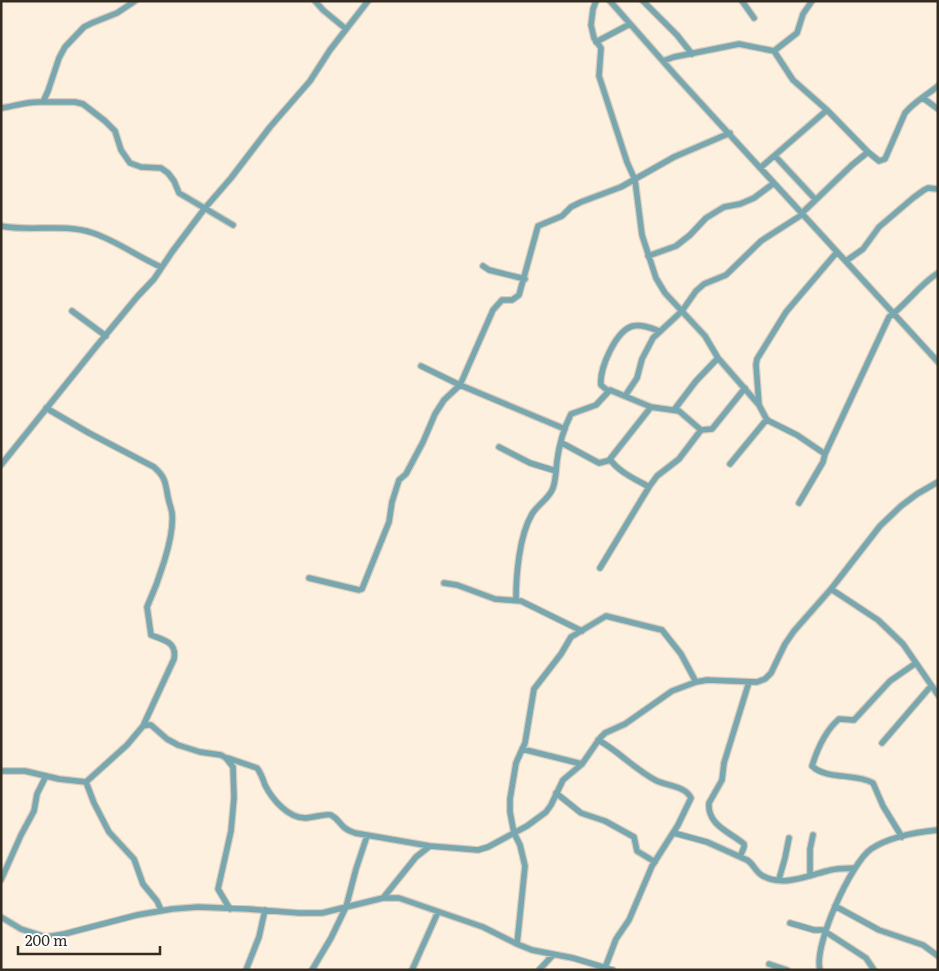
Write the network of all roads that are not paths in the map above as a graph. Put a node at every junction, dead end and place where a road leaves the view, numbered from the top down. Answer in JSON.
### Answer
{"nodes":[{"id":1,"x":135,"y":1,"type":"edge"},
{"id":2,"x":315,"y":1,"type":"edge"},
{"id":3,"x":368,"y":1,"type":"edge"},
{"id":4,"x":596,"y":1,"type":"edge"},
{"id":5,"x":610,"y":1,"type":"edge"},
{"id":6,"x":643,"y":1,"type":"edge"},
{"id":7,"x":742,"y":1,"type":"edge"},
{"id":8,"x":812,"y":1,"type":"edge"},
{"id":9,"x":754,"y":18,"type":"dead end"},
{"id":10,"x":630,"y":24,"type":"junction"},
{"id":11,"x":346,"y":29,"type":"junction"},
{"id":12,"x":596,"y":42,"type":"junction"},
{"id":13,"x":774,"y":51,"type":"junction"},
{"id":14,"x":692,"y":54,"type":"junction"},
{"id":15,"x":663,"y":61,"type":"junction"},
{"id":16,"x":938,"y":86,"type":"edge"},
{"id":17,"x":923,"y":98,"type":"junction"},
{"id":18,"x":43,"y":102,"type":"junction"},
{"id":19,"x":1,"y":108,"type":"edge"},
{"id":20,"x":938,"y":109,"type":"edge"},
{"id":21,"x":827,"y":110,"type":"junction"},
{"id":22,"x":730,"y":133,"type":"junction"},
{"id":23,"x":868,"y":152,"type":"junction"},
{"id":24,"x":775,"y":156,"type":"junction"},
{"id":25,"x":760,"y":168,"type":"junction"},
{"id":26,"x":635,"y":180,"type":"junction"},
{"id":27,"x":774,"y":183,"type":"junction"},
{"id":28,"x":938,"y":189,"type":"edge"},
{"id":29,"x":815,"y":199,"type":"junction"},
{"id":30,"x":206,"y":208,"type":"junction"},
{"id":31,"x":803,"y":213,"type":"junction"},
{"id":32,"x":1,"y":226,"type":"edge"},
{"id":33,"x":233,"y":226,"type":"dead end"},
{"id":34,"x":837,"y":252,"type":"junction"},
{"id":35,"x":648,"y":256,"type":"junction"},
{"id":36,"x":846,"y":261,"type":"junction"},
{"id":37,"x":483,"y":266,"type":"dead end"},
{"id":38,"x":161,"y":267,"type":"junction"},
{"id":39,"x":938,"y":273,"type":"edge"},
{"id":40,"x":524,"y":279,"type":"junction"},
{"id":41,"x":72,"y":311,"type":"dead end"},
{"id":42,"x":682,"y":311,"type":"junction"},
{"id":43,"x":894,"y":314,"type":"junction"},
{"id":44,"x":659,"y":331,"type":"junction"},
{"id":45,"x":106,"y":336,"type":"junction"},
{"id":46,"x":718,"y":358,"type":"junction"},
{"id":47,"x":938,"y":362,"type":"edge"},
{"id":48,"x":421,"y":366,"type":"dead end"},
{"id":49,"x":460,"y":385,"type":"junction"},
{"id":50,"x":745,"y":388,"type":"junction"},
{"id":51,"x":608,"y":391,"type":"junction"},
{"id":52,"x":625,"y":396,"type":"junction"},
{"id":53,"x":759,"y":405,"type":"junction"},
{"id":54,"x":651,"y":407,"type":"junction"},
{"id":55,"x":46,"y":408,"type":"junction"},
{"id":56,"x":674,"y":410,"type":"junction"},
{"id":57,"x":767,"y":420,"type":"junction"},
{"id":58,"x":565,"y":429,"type":"junction"},
{"id":59,"x":701,"y":430,"type":"junction"},
{"id":60,"x":562,"y":443,"type":"junction"},
{"id":61,"x":499,"y":447,"type":"dead end"},
{"id":62,"x":825,"y":454,"type":"junction"},
{"id":63,"x":611,"y":460,"type":"junction"},
{"id":64,"x":730,"y":464,"type":"dead end"},
{"id":65,"x":1,"y":465,"type":"edge"},
{"id":66,"x":556,"y":471,"type":"junction"},
{"id":67,"x":938,"y":482,"type":"edge"},
{"id":68,"x":649,"y":487,"type":"junction"},
{"id":69,"x":799,"y":504,"type":"dead end"},
{"id":70,"x":600,"y":568,"type":"dead end"},
{"id":71,"x":309,"y":578,"type":"dead end"},
{"id":72,"x":444,"y":583,"type":"dead end"},
{"id":73,"x":830,"y":589,"type":"junction"},
{"id":74,"x":516,"y":600,"type":"junction"},
{"id":75,"x":582,"y":631,"type":"junction"},
{"id":76,"x":916,"y":662,"type":"junction"},
{"id":77,"x":696,"y":682,"type":"junction"},
{"id":78,"x":749,"y":682,"type":"junction"},
{"id":79,"x":931,"y":686,"type":"junction"},
{"id":80,"x":938,"y":695,"type":"edge"},
{"id":81,"x":143,"y":726,"type":"junction"},
{"id":82,"x":598,"y":740,"type":"junction"},
{"id":83,"x":882,"y":743,"type":"dead end"},
{"id":84,"x":522,"y":749,"type":"junction"},
{"id":85,"x":226,"y":758,"type":"junction"},
{"id":86,"x":582,"y":764,"type":"junction"},
{"id":87,"x":1,"y":771,"type":"edge"},
{"id":88,"x":46,"y":776,"type":"junction"},
{"id":89,"x":86,"y":782,"type":"junction"},
{"id":90,"x":556,"y":793,"type":"junction"},
{"id":91,"x":938,"y":830,"type":"edge"},
{"id":92,"x":514,"y":833,"type":"junction"},
{"id":93,"x":674,"y":833,"type":"junction"},
{"id":94,"x":813,"y":835,"type":"dead end"},
{"id":95,"x":367,"y":836,"type":"junction"},
{"id":96,"x":902,"y":837,"type":"junction"},
{"id":97,"x":789,"y":838,"type":"dead end"},
{"id":98,"x":430,"y":846,"type":"junction"},
{"id":99,"x":740,"y":857,"type":"junction"},
{"id":100,"x":654,"y":862,"type":"junction"},
{"id":101,"x":854,"y":868,"type":"junction"},
{"id":102,"x":810,"y":876,"type":"junction"},
{"id":103,"x":1,"y":880,"type":"edge"},
{"id":104,"x":779,"y":880,"type":"junction"},
{"id":105,"x":383,"y":898,"type":"junction"},
{"id":106,"x":835,"y":906,"type":"junction"},
{"id":107,"x":346,"y":908,"type":"junction"},
{"id":108,"x":230,"y":909,"type":"junction"},
{"id":109,"x":161,"y":910,"type":"junction"},
{"id":110,"x":265,"y":910,"type":"junction"},
{"id":111,"x":438,"y":912,"type":"junction"},
{"id":112,"x":1,"y":917,"type":"edge"},
{"id":113,"x":790,"y":923,"type":"dead end"},
{"id":114,"x":826,"y":931,"type":"junction"},
{"id":115,"x":517,"y":944,"type":"junction"},
{"id":116,"x":553,"y":955,"type":"junction"},
{"id":117,"x":938,"y":956,"type":"edge"},
{"id":118,"x":769,"y":964,"type":"dead end"},
{"id":119,"x":606,"y":968,"type":"junction"},
{"id":120,"x":246,"y":970,"type":"edge"},
{"id":121,"x":312,"y":970,"type":"edge"},
{"id":122,"x":412,"y":970,"type":"edge"},
{"id":123,"x":540,"y":970,"type":"edge"},
{"id":124,"x":613,"y":970,"type":"edge"},
{"id":125,"x":787,"y":970,"type":"edge"},
{"id":126,"x":820,"y":970,"type":"edge"},
{"id":127,"x":874,"y":970,"type":"edge"}],
"edges":[{"from":1,"to":18,"type":"street"},
{"from":2,"to":11,"type":"street"},
{"from":3,"to":11,"type":"street"},
{"from":4,"to":12,"type":"street"},
{"from":5,"to":10,"type":"street"},
{"from":6,"to":14,"type":"street"},
{"from":7,"to":9,"type":"street"},
{"from":8,"to":13,"type":"street"},
{"from":10,"to":12,"type":"street"},
{"from":10,"to":15,"type":"street"},
{"from":11,"to":30,"type":"street"},
{"from":12,"to":26,"type":"street"},
{"from":13,"to":14,"type":"street"},
{"from":13,"to":21,"type":"street"},
{"from":14,"to":15,"type":"street"},
{"from":15,"to":22,"type":"street"},
{"from":16,"to":17,"type":"street"},
{"from":17,"to":20,"type":"street"},
{"from":17,"to":23,"type":"street"},
{"from":18,"to":19,"type":"street"},
{"from":18,"to":30,"type":"street"},
{"from":21,"to":23,"type":"street"},
{"from":21,"to":24,"type":"street"},
{"from":22,"to":25,"type":"street"},
{"from":22,"to":26,"type":"street"},
{"from":23,"to":29,"type":"street"},
{"from":24,"to":25,"type":"street"},
{"from":24,"to":29,"type":"street"},
{"from":25,"to":27,"type":"street"},
{"from":26,"to":35,"type":"street"},
{"from":26,"to":40,"type":"street"},
{"from":27,"to":31,"type":"street"},
{"from":27,"to":35,"type":"street"},
{"from":28,"to":36,"type":"street"},
{"from":29,"to":31,"type":"street"},
{"from":30,"to":33,"type":"street"},
{"from":30,"to":38,"type":"street"},
{"from":31,"to":34,"type":"street"},
{"from":31,"to":42,"type":"street"},
{"from":32,"to":38,"type":"street"},
{"from":34,"to":36,"type":"street"},
{"from":34,"to":53,"type":"street"},
{"from":35,"to":42,"type":"street"},
{"from":36,"to":43,"type":"street"},
{"from":37,"to":40,"type":"street"},
{"from":38,"to":45,"type":"street"},
{"from":39,"to":43,"type":"street"},
{"from":40,"to":49,"type":"street"},
{"from":41,"to":45,"type":"street"},
{"from":42,"to":44,"type":"street"},
{"from":42,"to":46,"type":"street"},
{"from":43,"to":47,"type":"street"},
{"from":43,"to":62,"type":"street"},
{"from":44,"to":51,"type":"street"},
{"from":44,"to":52,"type":"street"},
{"from":45,"to":55,"type":"street"},
{"from":46,"to":50,"type":"street"},
{"from":46,"to":56,"type":"street"},
{"from":48,"to":49,"type":"street"},
{"from":49,"to":58,"type":"street"},
{"from":49,"to":71,"type":"street"},
{"from":50,"to":53,"type":"street"},
{"from":50,"to":59,"type":"street"},
{"from":51,"to":52,"type":"street"},
{"from":51,"to":58,"type":"street"},
{"from":52,"to":54,"type":"street"},
{"from":53,"to":57,"type":"street"},
{"from":54,"to":56,"type":"street"},
{"from":54,"to":63,"type":"street"},
{"from":55,"to":65,"type":"street"},
{"from":55,"to":81,"type":"street"},
{"from":56,"to":59,"type":"street"},
{"from":57,"to":62,"type":"street"},
{"from":57,"to":64,"type":"street"},
{"from":58,"to":60,"type":"street"},
{"from":59,"to":68,"type":"street"},
{"from":60,"to":63,"type":"street"},
{"from":60,"to":66,"type":"street"},
{"from":61,"to":66,"type":"street"},
{"from":62,"to":69,"type":"street"},
{"from":63,"to":68,"type":"street"},
{"from":66,"to":74,"type":"street"},
{"from":67,"to":73,"type":"street"},
{"from":68,"to":70,"type":"street"},
{"from":72,"to":74,"type":"street"},
{"from":73,"to":76,"type":"street"},
{"from":73,"to":78,"type":"street"},
{"from":74,"to":75,"type":"street"},
{"from":75,"to":77,"type":"street"},
{"from":75,"to":84,"type":"street"},
{"from":76,"to":79,"type":"street"},
{"from":76,"to":96,"type":"street"},
{"from":77,"to":78,"type":"street"},
{"from":77,"to":82,"type":"street"},
{"from":78,"to":99,"type":"street"},
{"from":79,"to":80,"type":"street"},
{"from":79,"to":83,"type":"street"},
{"from":81,"to":85,"type":"street"},
{"from":81,"to":89,"type":"street"},
{"from":82,"to":86,"type":"street"},
{"from":82,"to":93,"type":"street"},
{"from":84,"to":86,"type":"street"},
{"from":84,"to":92,"type":"street"},
{"from":85,"to":95,"type":"street"},
{"from":85,"to":108,"type":"street"},
{"from":86,"to":90,"type":"street"},
{"from":87,"to":88,"type":"street"},
{"from":88,"to":89,"type":"street"},
{"from":88,"to":103,"type":"street"},
{"from":89,"to":109,"type":"street"},
{"from":90,"to":92,"type":"street"},
{"from":90,"to":100,"type":"street"},
{"from":91,"to":96,"type":"street"},
{"from":92,"to":98,"type":"street"},
{"from":92,"to":115,"type":"street"},
{"from":93,"to":99,"type":"street"},
{"from":93,"to":100,"type":"street"},
{"from":94,"to":102,"type":"street"},
{"from":95,"to":98,"type":"street"},
{"from":95,"to":107,"type":"street"},
{"from":96,"to":101,"type":"street"},
{"from":97,"to":104,"type":"street"},
{"from":98,"to":105,"type":"street"},
{"from":99,"to":104,"type":"street"},
{"from":100,"to":119,"type":"street"},
{"from":101,"to":102,"type":"street"},
{"from":101,"to":106,"type":"street"},
{"from":102,"to":104,"type":"street"},
{"from":105,"to":107,"type":"street"},
{"from":105,"to":111,"type":"street"},
{"from":106,"to":114,"type":"street"},
{"from":106,"to":117,"type":"street"},
{"from":107,"to":110,"type":"street"},
{"from":107,"to":121,"type":"street"},
{"from":108,"to":109,"type":"street"},
{"from":108,"to":110,"type":"street"},
{"from":109,"to":112,"type":"street"},
{"from":110,"to":120,"type":"street"},
{"from":111,"to":115,"type":"street"},
{"from":111,"to":122,"type":"street"},
{"from":113,"to":114,"type":"street"},
{"from":114,"to":126,"type":"street"},
{"from":114,"to":127,"type":"street"},
{"from":115,"to":116,"type":"street"},
{"from":116,"to":119,"type":"street"},
{"from":116,"to":123,"type":"street"},
{"from":118,"to":125,"type":"street"},
{"from":119,"to":124,"type":"street"}]}
